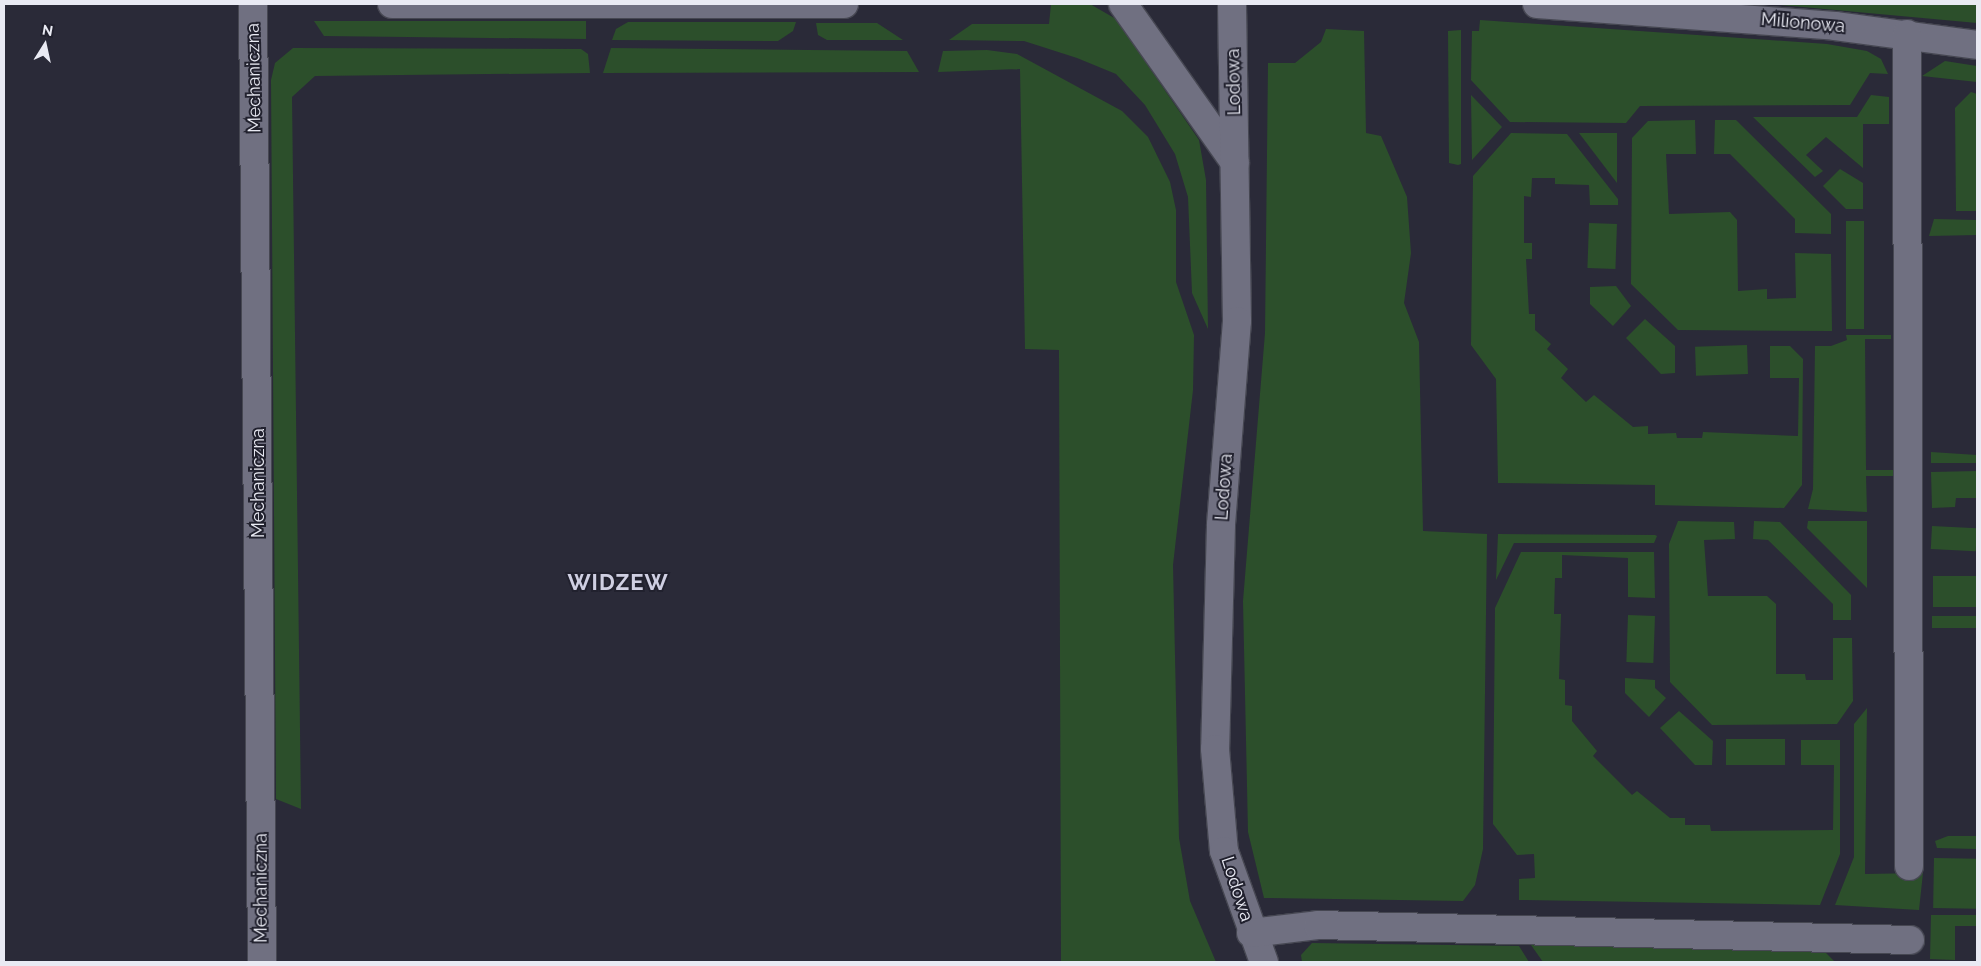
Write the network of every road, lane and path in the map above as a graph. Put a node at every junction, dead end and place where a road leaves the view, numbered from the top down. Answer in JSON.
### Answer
{"nodes":[{"id":1,"x":253,"y":4,"type":"edge"},
{"id":2,"x":392,"y":4,"type":"edge"},
{"id":3,"x":477,"y":4,"type":"edge"},
{"id":4,"x":749,"y":4,"type":"edge"},
{"id":5,"x":844,"y":4,"type":"edge"},
{"id":6,"x":1123,"y":4,"type":"edge"},
{"id":7,"x":1232,"y":4,"type":"edge"},
{"id":8,"x":1537,"y":4,"type":"edge"},
{"id":9,"x":1907,"y":34,"type":"junction"},
{"id":10,"x":1977,"y":45,"type":"edge"},
{"id":11,"x":1235,"y":163,"type":"junction"},
{"id":12,"x":1909,"y":866,"type":"dead end"},
{"id":13,"x":1251,"y":933,"type":"junction"},
{"id":14,"x":1910,"y":940,"type":"dead end"},
{"id":15,"x":262,"y":962,"type":"edge"},
{"id":16,"x":1264,"y":962,"type":"edge"}],
"edges":[{"from":1,"to":15,"type":"street","name":"Mechaniczna"},
{"from":2,"to":3,"type":"street"},
{"from":3,"to":4,"type":"street"},
{"from":4,"to":5,"type":"street"},
{"from":6,"to":11,"type":"street"},
{"from":7,"to":11,"type":"street","name":"Lodowa"},
{"from":8,"to":9,"type":"street","name":"Milionowa"},
{"from":9,"to":10,"type":"street","name":"Milionowa"},
{"from":9,"to":12,"type":"street"},
{"from":11,"to":13,"type":"street","name":"Lodowa"},
{"from":13,"to":14,"type":"street"},
{"from":13,"to":16,"type":"street","name":"Lodowa"}]}
